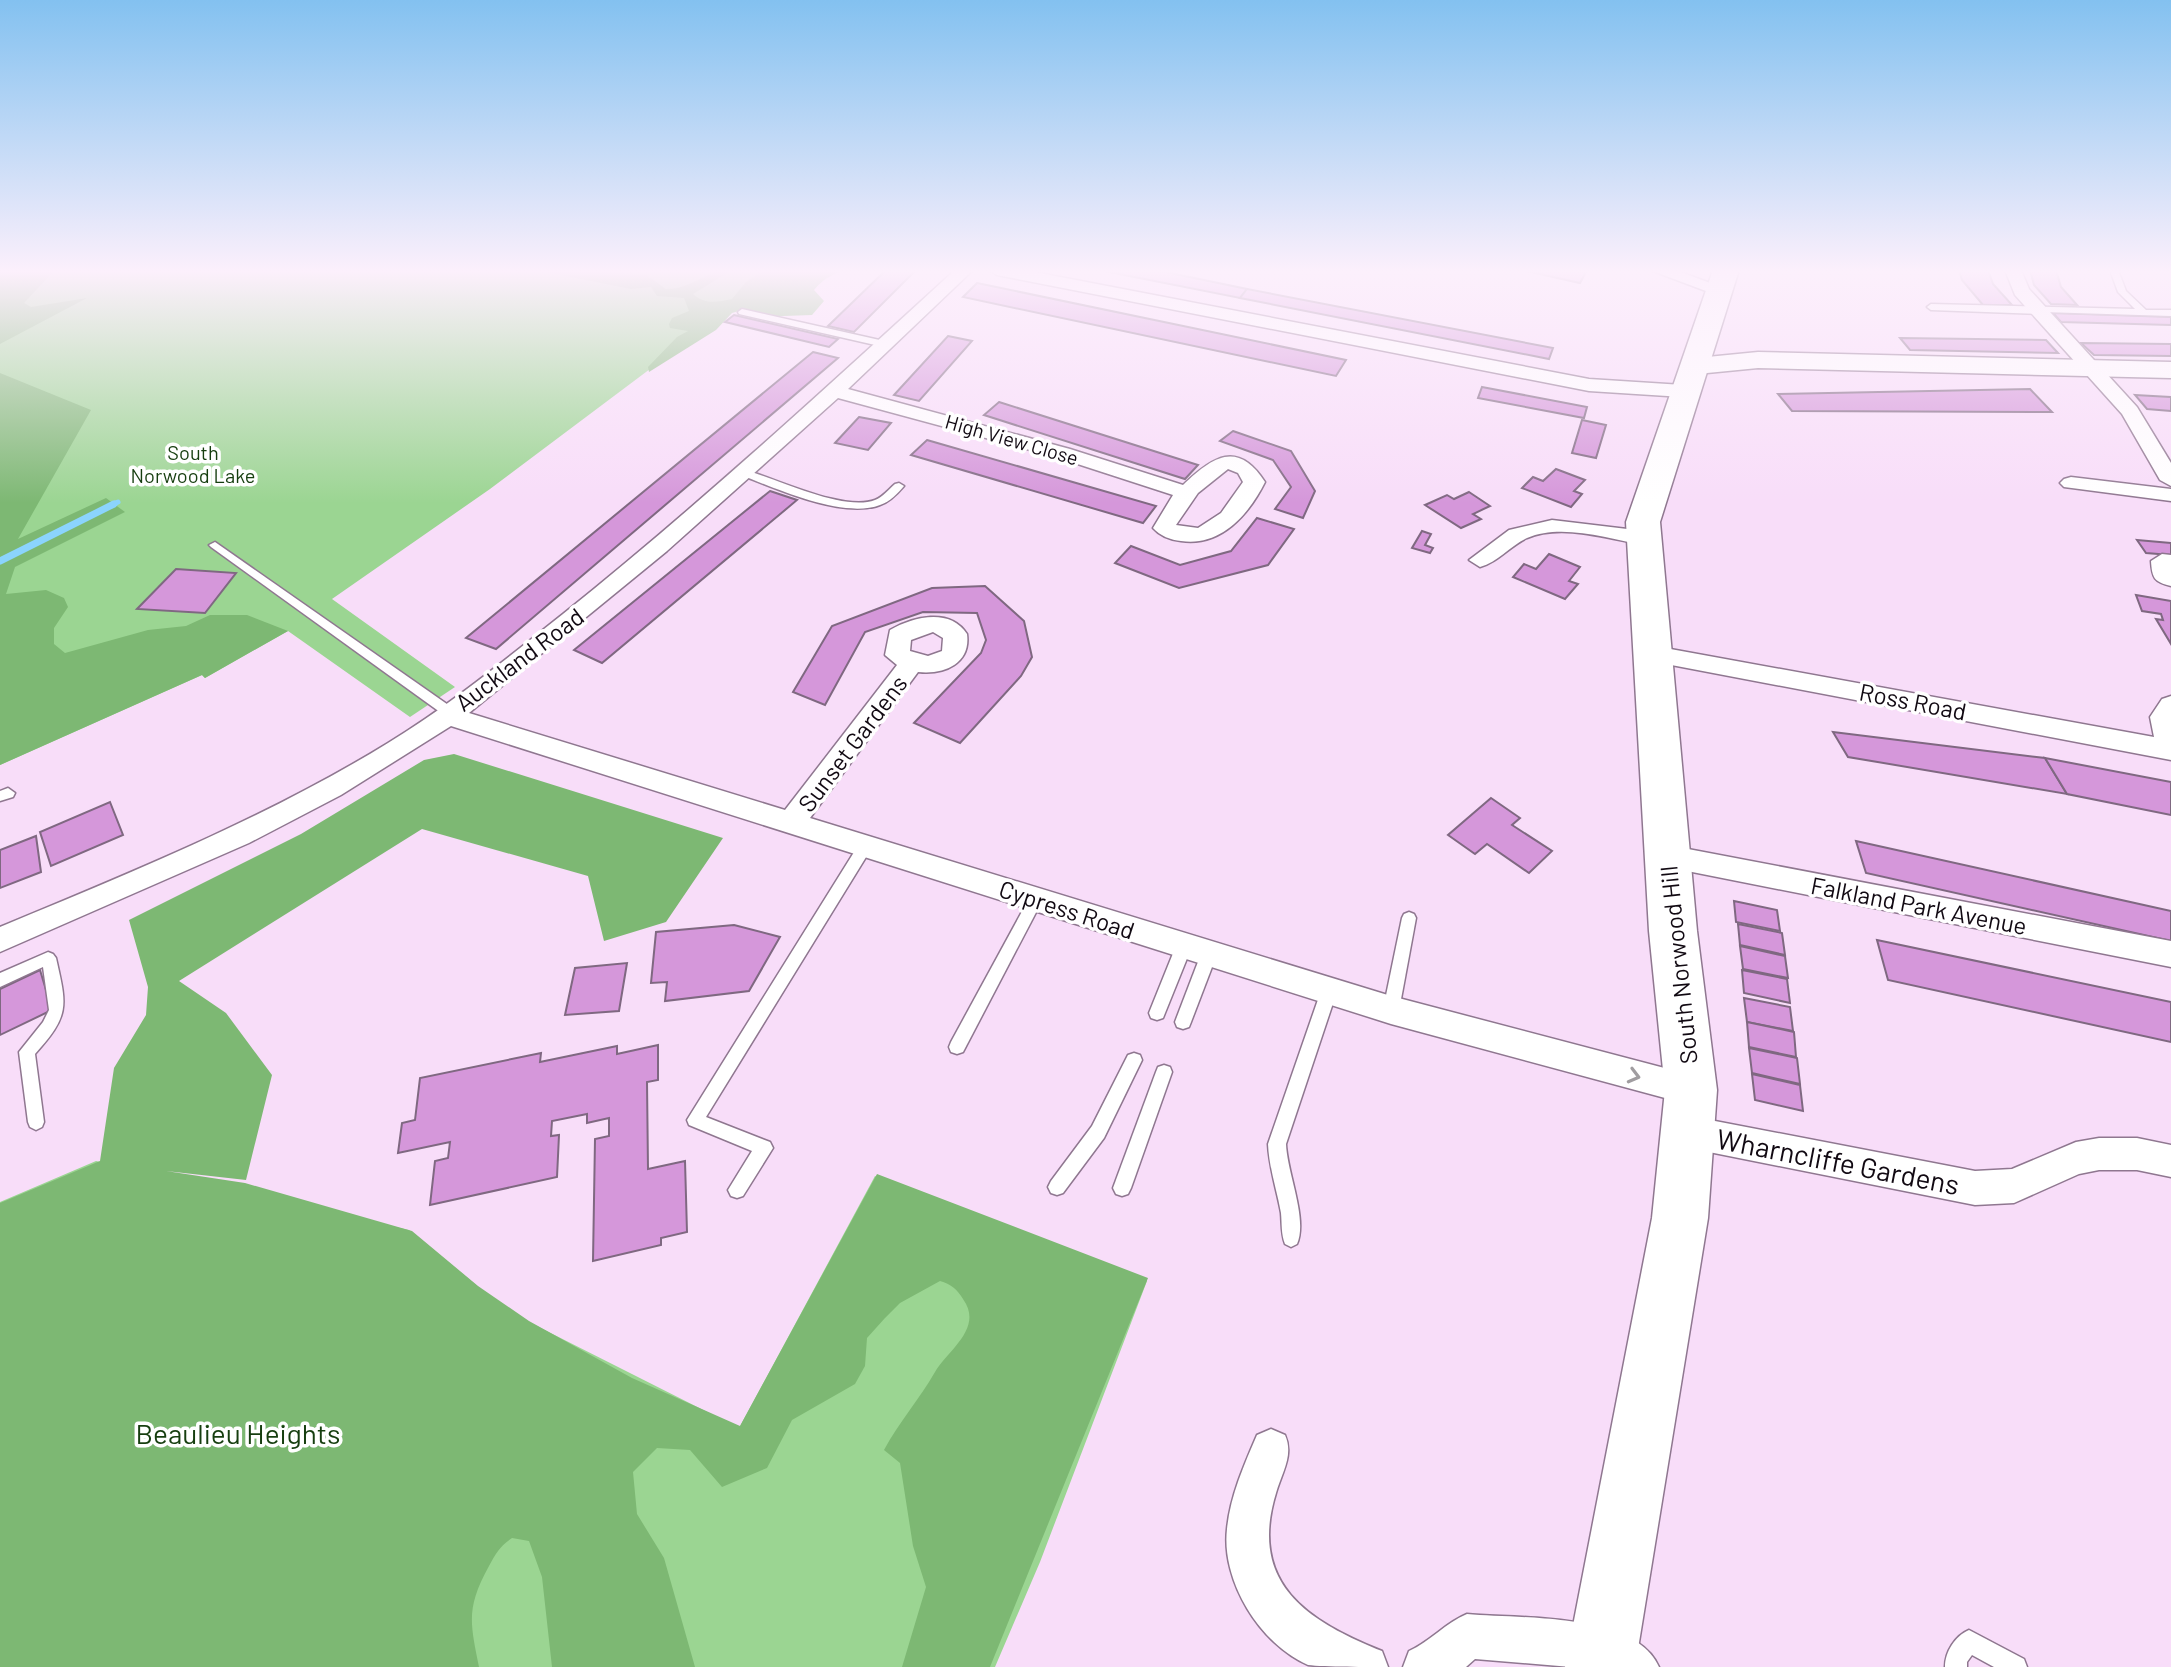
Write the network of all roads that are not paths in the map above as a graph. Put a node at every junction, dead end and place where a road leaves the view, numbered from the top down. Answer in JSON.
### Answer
{"nodes":[{"id":1,"x":880,"y":348,"type":"edge"},
{"id":2,"x":1397,"y":348,"type":"edge"},
{"id":3,"x":1702,"y":348,"type":"edge"},
{"id":4,"x":1732,"y":348,"type":"edge"},
{"id":5,"x":2072,"y":348,"type":"edge"},
{"id":6,"x":1753,"y":360,"type":"junction"},
{"id":7,"x":2090,"y":367,"type":"junction"},
{"id":8,"x":2171,"y":370,"type":"edge"},
{"id":9,"x":1690,"y":379,"type":"junction"},
{"id":10,"x":835,"y":391,"type":"junction"},
{"id":11,"x":745,"y":473,"type":"junction"},
{"id":12,"x":2171,"y":480,"type":"edge"},
{"id":13,"x":2071,"y":483,"type":"dead end"},
{"id":14,"x":899,"y":486,"type":"dead end"},
{"id":15,"x":1188,"y":493,"type":"dead end"},
{"id":16,"x":2171,"y":495,"type":"edge"},
{"id":17,"x":1644,"y":538,"type":"junction"},
{"id":18,"x":215,"y":545,"type":"dead end"},
{"id":19,"x":1480,"y":560,"type":"dead end"},
{"id":20,"x":2171,"y":562,"type":"edge"},
{"id":21,"x":2171,"y":579,"type":"edge"},
{"id":22,"x":1654,"y":654,"type":"junction"},
{"id":23,"x":911,"y":664,"type":"dead end"},
{"id":24,"x":2171,"y":705,"type":"edge"},
{"id":25,"x":449,"y":712,"type":"junction"},
{"id":26,"x":2170,"y":749,"type":"edge"},
{"id":27,"x":792,"y":821,"type":"junction"},
{"id":28,"x":866,"y":845,"type":"junction"},
{"id":29,"x":1667,"y":856,"type":"junction"},
{"id":30,"x":1036,"y":899,"type":"junction"},
{"id":31,"x":1409,"y":918,"type":"dead end"},
{"id":32,"x":0,"y":940,"type":"edge"},
{"id":33,"x":1197,"y":950,"type":"junction"},
{"id":34,"x":2171,"y":954,"type":"edge"},
{"id":35,"x":0,"y":980,"type":"edge"},
{"id":36,"x":1329,"y":991,"type":"junction"},
{"id":37,"x":1391,"y":1010,"type":"junction"},
{"id":38,"x":1157,"y":1013,"type":"dead end"},
{"id":39,"x":1183,"y":1022,"type":"dead end"},
{"id":40,"x":957,"y":1047,"type":"dead end"},
{"id":41,"x":1134,"y":1060,"type":"dead end"},
{"id":42,"x":1164,"y":1072,"type":"dead end"},
{"id":43,"x":1690,"y":1111,"type":"junction"},
{"id":44,"x":36,"y":1122,"type":"dead end"},
{"id":45,"x":2171,"y":1161,"type":"edge"},
{"id":46,"x":1057,"y":1187,"type":"dead end"},
{"id":47,"x":1122,"y":1188,"type":"dead end"},
{"id":48,"x":737,"y":1190,"type":"dead end"},
{"id":49,"x":1291,"y":1238,"type":"dead end"},
{"id":50,"x":1271,"y":1449,"type":"dead end"},
{"id":51,"x":1614,"y":1661,"type":"edge"},
{"id":52,"x":1366,"y":1667,"type":"edge"},
{"id":53,"x":1425,"y":1667,"type":"edge"},
{"id":54,"x":1956,"y":1667,"type":"edge"},
{"id":55,"x":2016,"y":1667,"type":"edge"}],
"edges":[{"from":1,"to":10,"type":"street","name":"Auckland Road"},
{"from":2,"to":9,"type":"street"},
{"from":3,"to":9,"type":"main road","name":"South Norwood Hill"},
{"from":4,"to":6,"type":"main road"},
{"from":5,"to":7,"type":"street"},
{"from":6,"to":7,"type":"main road"},
{"from":6,"to":9,"type":"main road"},
{"from":7,"to":8,"type":"main road"},
{"from":7,"to":12,"type":"street"},
{"from":9,"to":17,"type":"main road","name":"South Norwood Hill"},
{"from":10,"to":11,"type":"street","name":"Auckland Road"},
{"from":10,"to":15,"type":"street","name":"High View Close"},
{"from":11,"to":14,"type":"lane"},
{"from":11,"to":25,"type":"street","name":"Auckland Road"},
{"from":13,"to":16,"type":"street"},
{"from":17,"to":19,"type":"street"},
{"from":17,"to":22,"type":"main road","name":"South Norwood Hill"},
{"from":18,"to":25,"type":"lane"},
{"from":20,"to":21,"type":"street"},
{"from":22,"to":26,"type":"street","name":"Ross Road"},
{"from":22,"to":29,"type":"main road","name":"South Norwood Hill"},
{"from":23,"to":27,"type":"street","name":"Sunset Gardens"},
{"from":24,"to":26,"type":"street"},
{"from":25,"to":27,"type":"street","name":"Cypress Road"},
{"from":25,"to":32,"type":"street","name":"Auckland Road"},
{"from":27,"to":28,"type":"street","name":"Cypress Road"},
{"from":28,"to":30,"type":"street","name":"Cypress Road"},
{"from":28,"to":48,"type":"lane"},
{"from":29,"to":34,"type":"street","name":"Falkland Park Avenue"},
{"from":29,"to":43,"type":"main road","name":"South Norwood Hill"},
{"from":30,"to":33,"type":"street","name":"Cypress Road"},
{"from":30,"to":40,"type":"lane"},
{"from":31,"to":37,"type":"lane"},
{"from":33,"to":36,"type":"street","name":"Cypress Road"},
{"from":33,"to":38,"type":"lane"},
{"from":33,"to":39,"type":"lane"},
{"from":35,"to":44,"type":"lane"},
{"from":36,"to":37,"type":"street","name":"Cypress Road"},
{"from":36,"to":49,"type":"lane"},
{"from":37,"to":43,"type":"street","name":"Cypress Road","one_way":true},
{"from":41,"to":46,"type":"lane"},
{"from":42,"to":47,"type":"lane"},
{"from":43,"to":45,"type":"street","name":"Wharncliffe Gardens"},
{"from":43,"to":51,"type":"main road","name":"South Norwood Hill"},
{"from":50,"to":52,"type":"street"},
{"from":51,"to":53,"type":"street"},
{"from":54,"to":55,"type":"lane"}]}
